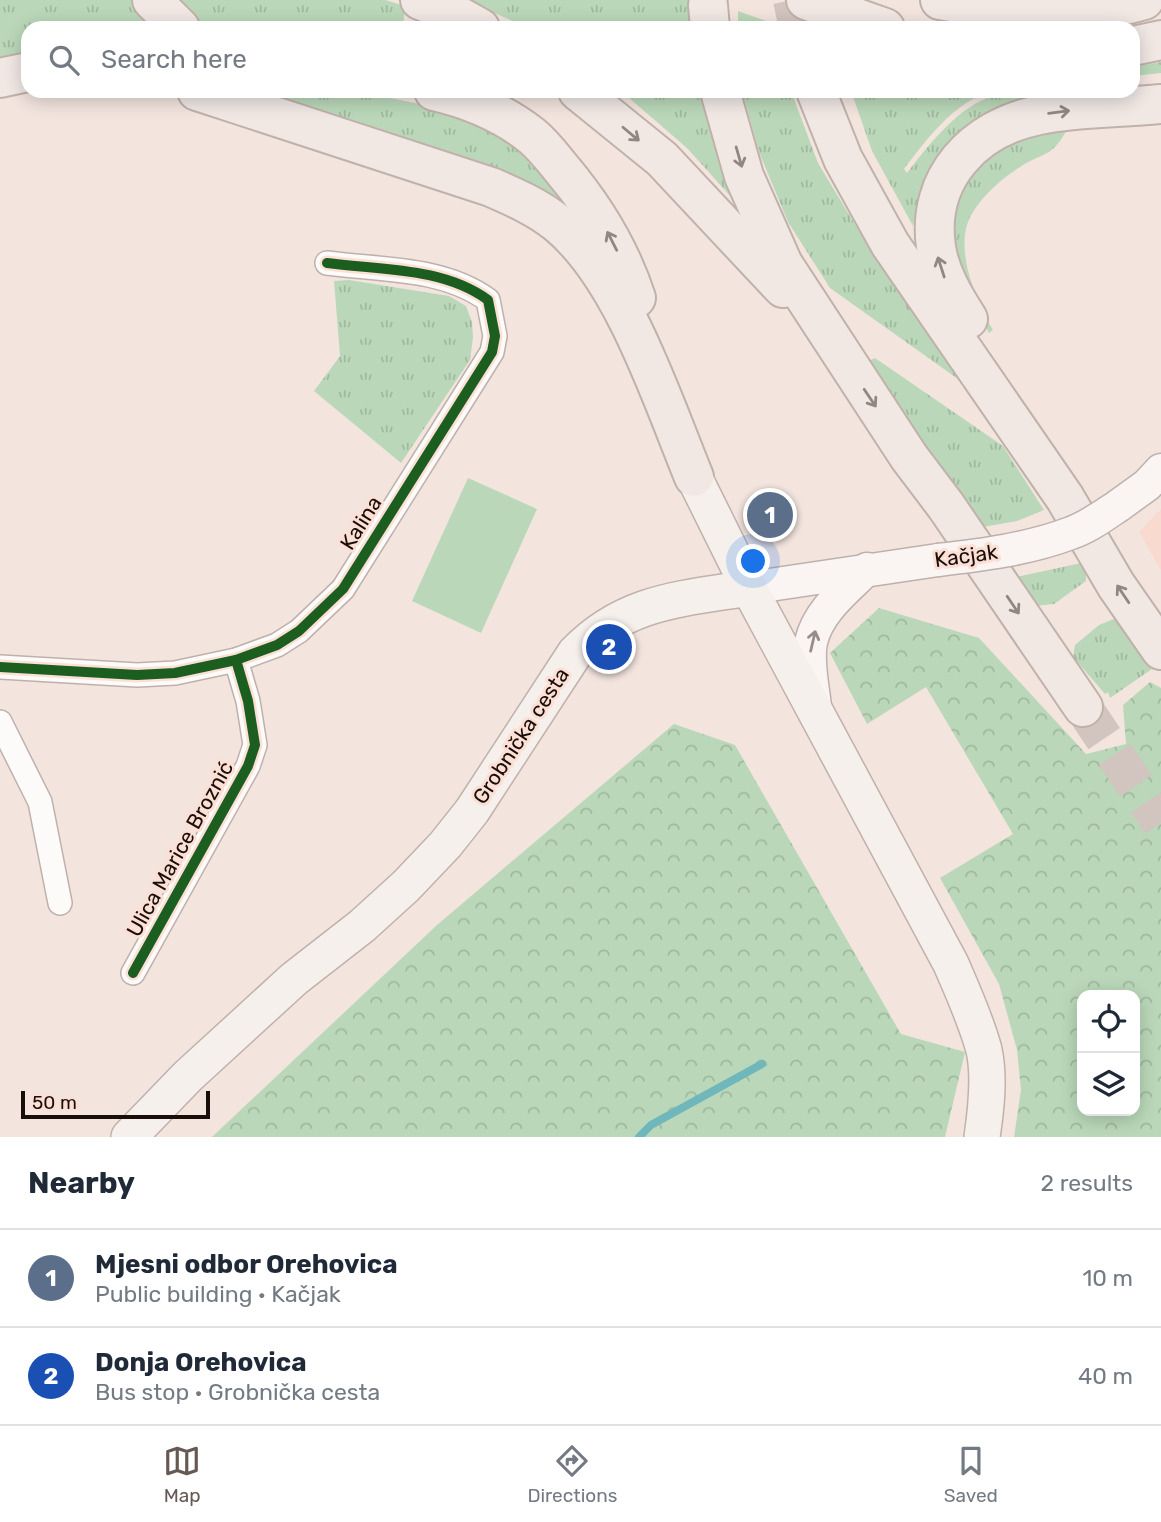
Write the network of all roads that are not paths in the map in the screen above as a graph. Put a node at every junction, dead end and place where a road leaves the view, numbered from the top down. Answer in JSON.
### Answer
{"nodes":[{"id":1,"x":152,"y":0,"type":"edge"},
{"id":2,"x":420,"y":0,"type":"edge"},
{"id":3,"x":806,"y":0,"type":"edge"},
{"id":4,"x":940,"y":0,"type":"edge"},
{"id":5,"x":1144,"y":0,"type":"edge"},
{"id":6,"x":173,"y":21,"type":"edge"},
{"id":7,"x":468,"y":21,"type":"edge"},
{"id":8,"x":865,"y":21,"type":"edge"},
{"id":9,"x":1161,"y":40,"type":"edge"},
{"id":10,"x":1140,"y":44,"type":"edge"},
{"id":11,"x":21,"y":74,"type":"edge"},
{"id":12,"x":0,"y":78,"type":"edge"},
{"id":13,"x":218,"y":98,"type":"edge"},
{"id":14,"x":455,"y":98,"type":"edge"},
{"id":15,"x":587,"y":98,"type":"edge"},
{"id":16,"x":722,"y":98,"type":"edge"},
{"id":17,"x":819,"y":98,"type":"edge"},
{"id":18,"x":842,"y":98,"type":"edge"},
{"id":19,"x":1161,"y":104,"type":"edge"},
{"id":20,"x":890,"y":244,"type":"junction"},
{"id":21,"x":327,"y":263,"type":"dead end"},
{"id":22,"x":832,"y":341,"type":"junction"},
{"id":23,"x":652,"y":376,"type":"junction"},
{"id":24,"x":1161,"y":470,"type":"edge"},
{"id":25,"x":694,"y":477,"type":"joint"},
{"id":26,"x":1065,"y":498,"type":"junction"},
{"id":27,"x":867,"y":569,"type":"junction"},
{"id":28,"x":749,"y":588,"type":"junction"},
{"id":29,"x":1161,"y":650,"type":"edge"},
{"id":30,"x":236,"y":660,"type":"junction"},
{"id":31,"x":0,"y":667,"type":"edge"},
{"id":32,"x":815,"y":708,"type":"junction"},
{"id":33,"x":1083,"y":708,"type":"tunnel mouth"},
{"id":34,"x":0,"y":722,"type":"edge"},
{"id":35,"x":61,"y":903,"type":"dead end"},
{"id":36,"x":133,"y":973,"type":"dead end"},
{"id":37,"x":129,"y":1137,"type":"edge"},
{"id":38,"x":982,"y":1137,"type":"edge"}],
"edges":[{"from":1,"to":6,"type":"highway"},
{"from":2,"to":7,"type":"highway"},
{"from":3,"to":8,"type":"highway"},
{"from":4,"to":5,"type":"highway"},
{"from":9,"to":10,"type":"highway"},
{"from":11,"to":12,"type":"highway"},
{"from":13,"to":23,"type":"highway"},
{"from":23,"to":14,"type":"highway","one_way":true},
{"from":15,"to":22,"type":"highway","one_way":true},
{"from":16,"to":22,"type":"highway","one_way":true},
{"from":17,"to":20,"type":"highway"},
{"from":18,"to":20,"type":"highway"},
{"from":26,"to":19,"type":"highway","one_way":true},
{"from":20,"to":26,"type":"highway"},
{"from":21,"to":30,"type":"street","name":"Kalina"},
{"from":22,"to":33,"type":"highway","one_way":true},
{"from":23,"to":25,"type":"highway"},
{"from":24,"to":27,"type":"main road","name":"Kačjak","bridge":true},
{"from":25,"to":28,"type":"main road"},
{"from":29,"to":26,"type":"highway","one_way":true},
{"from":27,"to":28,"type":"main road","name":"Kačjak"},
{"from":32,"to":27,"type":"main road","one_way":true},
{"from":28,"to":32,"type":"main road"},
{"from":28,"to":37,"type":"main road","name":"Grobnička cesta"},
{"from":30,"to":31,"type":"street","name":"Kalina"},
{"from":30,"to":36,"type":"street","name":"Ulica Marice Broznić"},
{"from":32,"to":38,"type":"main road"},
{"from":34,"to":35,"type":"street"}]}
